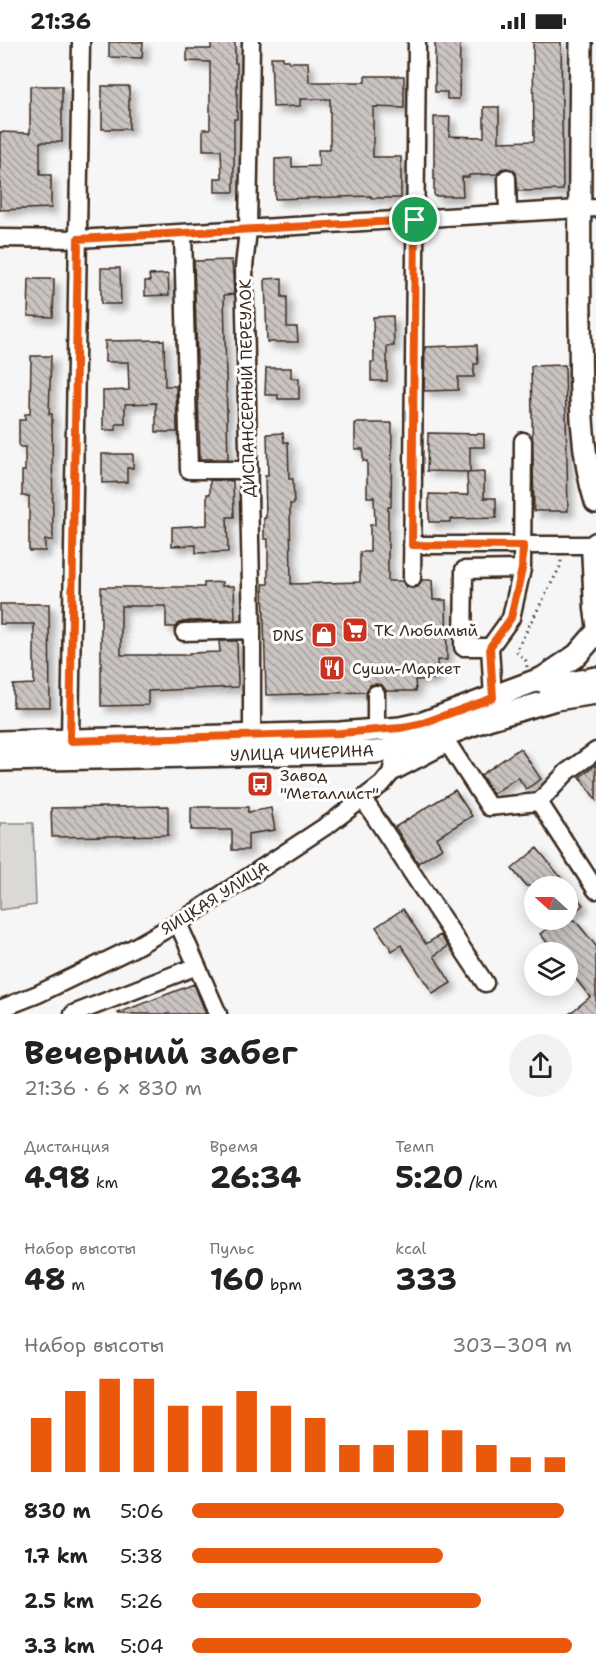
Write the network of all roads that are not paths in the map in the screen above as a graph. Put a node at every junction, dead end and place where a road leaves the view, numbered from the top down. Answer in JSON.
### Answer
{"nodes":[{"id":1,"x":81,"y":42,"type":"edge"},
{"id":2,"x":251,"y":42,"type":"edge"},
{"id":3,"x":417,"y":42,"type":"edge"},
{"id":4,"x":581,"y":42,"type":"edge"},
{"id":5,"x":507,"y":178,"type":"dead end"},
{"id":6,"x":587,"y":208,"type":"edge"},
{"id":7,"x":508,"y":213,"type":"junction"},
{"id":8,"x":415,"y":220,"type":"junction"},
{"id":9,"x":248,"y":230,"type":"junction"},
{"id":10,"x":183,"y":233,"type":"junction"},
{"id":11,"x":0,"y":238,"type":"edge"},
{"id":12,"x":78,"y":239,"type":"junction"},
{"id":13,"x":523,"y":441,"type":"dead end"},
{"id":14,"x":249,"y":470,"type":"junction"},
{"id":15,"x":596,"y":502,"type":"edge"},
{"id":16,"x":593,"y":543,"type":"edge"},
{"id":17,"x":412,"y":545,"type":"junction"},
{"id":18,"x":523,"y":546,"type":"junction"},
{"id":19,"x":522,"y":569,"type":"junction"},
{"id":20,"x":412,"y":578,"type":"dead end"},
{"id":21,"x":252,"y":630,"type":"junction"},
{"id":22,"x":184,"y":632,"type":"dead end"},
{"id":23,"x":596,"y":632,"type":"edge"},
{"id":24,"x":490,"y":647,"type":"junction"},
{"id":25,"x":596,"y":678,"type":"edge"},
{"id":26,"x":596,"y":693,"type":"edge"},
{"id":27,"x":376,"y":694,"type":"dead end"},
{"id":28,"x":493,"y":698,"type":"junction"},
{"id":29,"x":488,"y":719,"type":"junction"},
{"id":30,"x":376,"y":731,"type":"junction"},
{"id":31,"x":252,"y":735,"type":"junction"},
{"id":32,"x":445,"y":740,"type":"junction"},
{"id":33,"x":70,"y":741,"type":"junction"},
{"id":34,"x":0,"y":742,"type":"edge"},
{"id":35,"x":397,"y":748,"type":"junction"},
{"id":36,"x":596,"y":751,"type":"edge"},
{"id":37,"x":0,"y":760,"type":"edge"},
{"id":38,"x":391,"y":773,"type":"junction"},
{"id":39,"x":363,"y":799,"type":"junction"},
{"id":40,"x":539,"y":802,"type":"junction"},
{"id":41,"x":596,"y":890,"type":"edge"},
{"id":42,"x":178,"y":923,"type":"junction"},
{"id":43,"x":197,"y":966,"type":"junction"},
{"id":44,"x":484,"y":983,"type":"dead end"},
{"id":45,"x":0,"y":1010,"type":"edge"},
{"id":46,"x":73,"y":1014,"type":"edge"},
{"id":47,"x":218,"y":1014,"type":"edge"}],
"edges":[{"from":1,"to":12,"type":"street"},
{"from":2,"to":9,"type":"street","name":"ДИСПАНСЕРНЫЙ ПЕРЕУЛОК"},
{"from":3,"to":8,"type":"street"},
{"from":4,"to":6,"type":"main road"},
{"from":5,"to":7,"type":"street"},
{"from":6,"to":7,"type":"street"},
{"from":6,"to":15,"type":"main road"},
{"from":7,"to":8,"type":"street"},
{"from":8,"to":9,"type":"street"},
{"from":8,"to":17,"type":"street"},
{"from":9,"to":10,"type":"street"},
{"from":9,"to":14,"type":"street","name":"ДИСПАНСЕРНЫЙ ПЕРЕУЛОК"},
{"from":10,"to":12,"type":"street"},
{"from":10,"to":14,"type":"street"},
{"from":11,"to":12,"type":"street"},
{"from":12,"to":33,"type":"street"},
{"from":13,"to":18,"type":"street"},
{"from":14,"to":21,"type":"street","name":"ДИСПАНСЕРНЫЙ ПЕРЕУЛОК"},
{"from":16,"to":18,"type":"street"},
{"from":16,"to":23,"type":"street"},
{"from":17,"to":18,"type":"street"},
{"from":17,"to":20,"type":"street"},
{"from":18,"to":19,"type":"street"},
{"from":19,"to":24,"type":"street"},
{"from":19,"to":24,"type":"street"},
{"from":21,"to":22,"type":"street"},
{"from":21,"to":31,"type":"street","name":"ДИСПАНСЕРНЫЙ ПЕРЕУЛОК"},
{"from":23,"to":28,"type":"main road","name":"УЛИЦА ЧИЧЕРИНА"},
{"from":24,"to":28,"type":"street"},
{"from":25,"to":29,"type":"main road"},
{"from":26,"to":29,"type":"main road","name":"УЛИЦА ЧИЧЕРИНА"},
{"from":27,"to":30,"type":"street"},
{"from":28,"to":30,"type":"main road","name":"УЛИЦА ЧИЧЕРИНА"},
{"from":29,"to":32,"type":"main road","name":"УЛИЦА ЧИЧЕРИНА"},
{"from":30,"to":31,"type":"main road","name":"УЛИЦА ЧИЧЕРИНА"},
{"from":31,"to":33,"type":"main road","name":"УЛИЦА ЧИЧЕРИНА"},
{"from":32,"to":35,"type":"main road","name":"УЛИЦА ЧИЧЕРИНА"},
{"from":32,"to":38,"type":"street","name":"ЯИЦКАЯ УЛИЦА"},
{"from":32,"to":40,"type":"street"},
{"from":33,"to":34,"type":"main road","name":"УЛИЦА ЧИЧЕРИНА"},
{"from":35,"to":37,"type":"main road","name":"УЛИЦА ЧИЧЕРИНА"},
{"from":35,"to":38,"type":"street"},
{"from":36,"to":40,"type":"street"},
{"from":38,"to":39,"type":"street","name":"ЯИЦКАЯ УЛИЦА"},
{"from":39,"to":42,"type":"street","name":"ЯИЦКАЯ УЛИЦА"},
{"from":39,"to":44,"type":"street"},
{"from":40,"to":41,"type":"street"},
{"from":42,"to":43,"type":"street"},
{"from":42,"to":45,"type":"street","name":"ЯИЦКАЯ УЛИЦА"},
{"from":43,"to":46,"type":"street"},
{"from":43,"to":47,"type":"street"}]}
